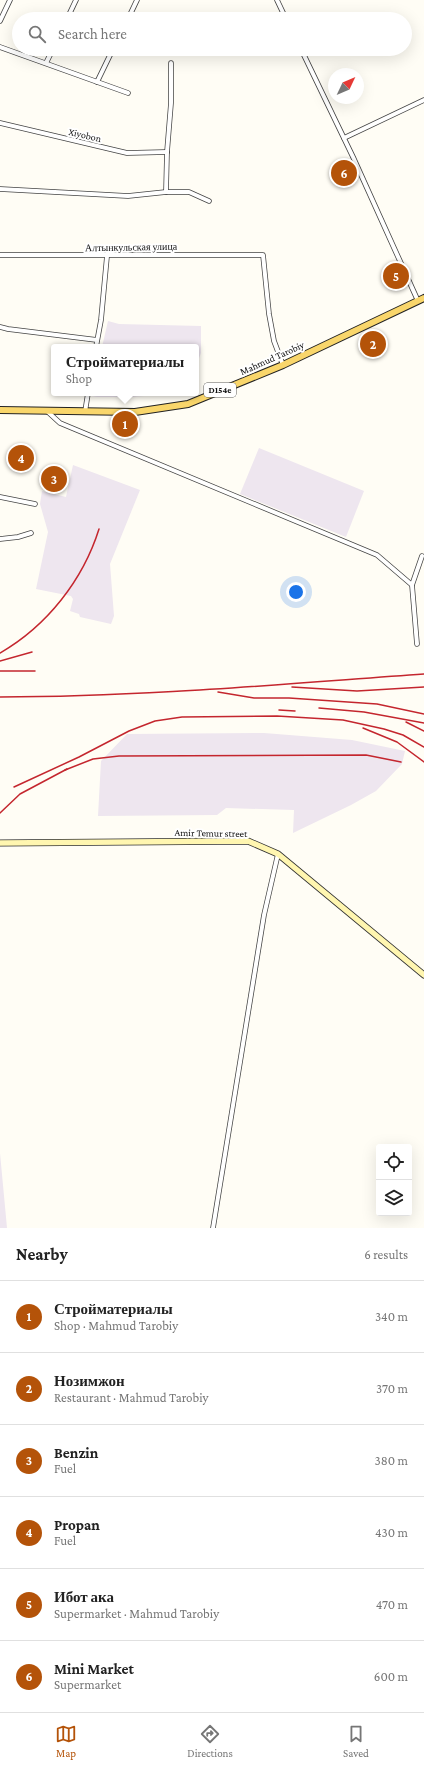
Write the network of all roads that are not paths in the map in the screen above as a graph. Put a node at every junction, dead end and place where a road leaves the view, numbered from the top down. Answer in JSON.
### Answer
{"nodes":[{"id":1,"x":10,"y":0,"type":"edge"},
{"id":2,"x":76,"y":0,"type":"edge"},
{"id":3,"x":137,"y":0,"type":"edge"},
{"id":4,"x":277,"y":0,"type":"edge"},
{"id":5,"x":70,"y":12,"type":"edge"},
{"id":6,"x":131,"y":12,"type":"edge"},
{"id":7,"x":283,"y":12,"type":"edge"},
{"id":8,"x":0,"y":21,"type":"edge"},
{"id":9,"x":0,"y":47,"type":"edge"},
{"id":10,"x":12,"y":51,"type":"edge"},
{"id":11,"x":26,"y":56,"type":"edge"},
{"id":12,"x":50,"y":56,"type":"edge"},
{"id":13,"x":110,"y":56,"type":"edge"},
{"id":14,"x":304,"y":56,"type":"edge"},
{"id":15,"x":46,"y":63,"type":"junction"},
{"id":16,"x":170,"y":63,"type":"dead end"},
{"id":17,"x":97,"y":82,"type":"junction"},
{"id":18,"x":128,"y":93,"type":"dead end"},
{"id":19,"x":424,"y":100,"type":"edge"},
{"id":20,"x":0,"y":123,"type":"edge"},
{"id":21,"x":344,"y":138,"type":"junction"},
{"id":22,"x":166,"y":152,"type":"junction"},
{"id":23,"x":0,"y":190,"type":"edge"},
{"id":24,"x":166,"y":192,"type":"junction"},
{"id":25,"x":209,"y":201,"type":"dead end"},
{"id":26,"x":0,"y":255,"type":"edge"},
{"id":27,"x":107,"y":256,"type":"junction"},
{"id":28,"x":421,"y":299,"type":"edge"},
{"id":29,"x":0,"y":327,"type":"edge"},
{"id":30,"x":97,"y":340,"type":"junction"},
{"id":31,"x":96,"y":344,"type":"edge"},
{"id":32,"x":283,"y":365,"type":"junction"},
{"id":33,"x":87,"y":396,"type":"edge"},
{"id":34,"x":0,"y":410,"type":"edge"},
{"id":35,"x":48,"y":412,"type":"junction"},
{"id":36,"x":84,"y":412,"type":"junction"},
{"id":37,"x":0,"y":497,"type":"edge"},
{"id":38,"x":35,"y":504,"type":"dead end"},
{"id":39,"x":31,"y":533,"type":"dead end"},
{"id":40,"x":0,"y":539,"type":"edge"},
{"id":41,"x":422,"y":556,"type":"dead end"},
{"id":42,"x":412,"y":585,"type":"junction"},
{"id":43,"x":417,"y":644,"type":"dead end"},
{"id":44,"x":0,"y":842,"type":"edge"},
{"id":45,"x":278,"y":854,"type":"junction"},
{"id":46,"x":424,"y":975,"type":"edge"},
{"id":47,"x":213,"y":1228,"type":"edge"}],
"edges":[{"from":1,"to":8,"type":"street"},
{"from":2,"to":5,"type":"street"},
{"from":3,"to":6,"type":"street"},
{"from":4,"to":7,"type":"street"},
{"from":9,"to":10,"type":"street"},
{"from":11,"to":15,"type":"street"},
{"from":12,"to":15,"type":"street"},
{"from":13,"to":17,"type":"street"},
{"from":14,"to":21,"type":"street"},
{"from":15,"to":17,"type":"street"},
{"from":16,"to":22,"type":"street"},
{"from":17,"to":18,"type":"street"},
{"from":19,"to":21,"type":"street"},
{"from":20,"to":22,"type":"street","name":"Xiyobon"},
{"from":21,"to":28,"type":"street"},
{"from":22,"to":24,"type":"street"},
{"from":23,"to":24,"type":"street"},
{"from":24,"to":25,"type":"street"},
{"from":26,"to":27,"type":"street","name":"Алтынкульская улица"},
{"from":27,"to":30,"type":"street"},
{"from":27,"to":32,"type":"street","name":"Алтынкульская улица"},
{"from":28,"to":32,"type":"main road","name":"Mahmud Tarobiy","number":"D154e"},
{"from":29,"to":30,"type":"street"},
{"from":30,"to":31,"type":"street"},
{"from":32,"to":36,"type":"main road","name":"Mahmud Tarobiy","number":"D154e"},
{"from":33,"to":36,"type":"street"},
{"from":34,"to":35,"type":"main road","name":"Mahmud Tarobiy","number":"D154e"},
{"from":35,"to":36,"type":"main road","name":"Mahmud Tarobiy","number":"D154e"},
{"from":35,"to":42,"type":"street"},
{"from":37,"to":38,"type":"street"},
{"from":39,"to":40,"type":"street"},
{"from":41,"to":42,"type":"street"},
{"from":42,"to":43,"type":"street"},
{"from":44,"to":45,"type":"street","name":"Amir Temur street"},
{"from":45,"to":46,"type":"street","name":"Amir Temur street"},
{"from":45,"to":47,"type":"street"}]}
